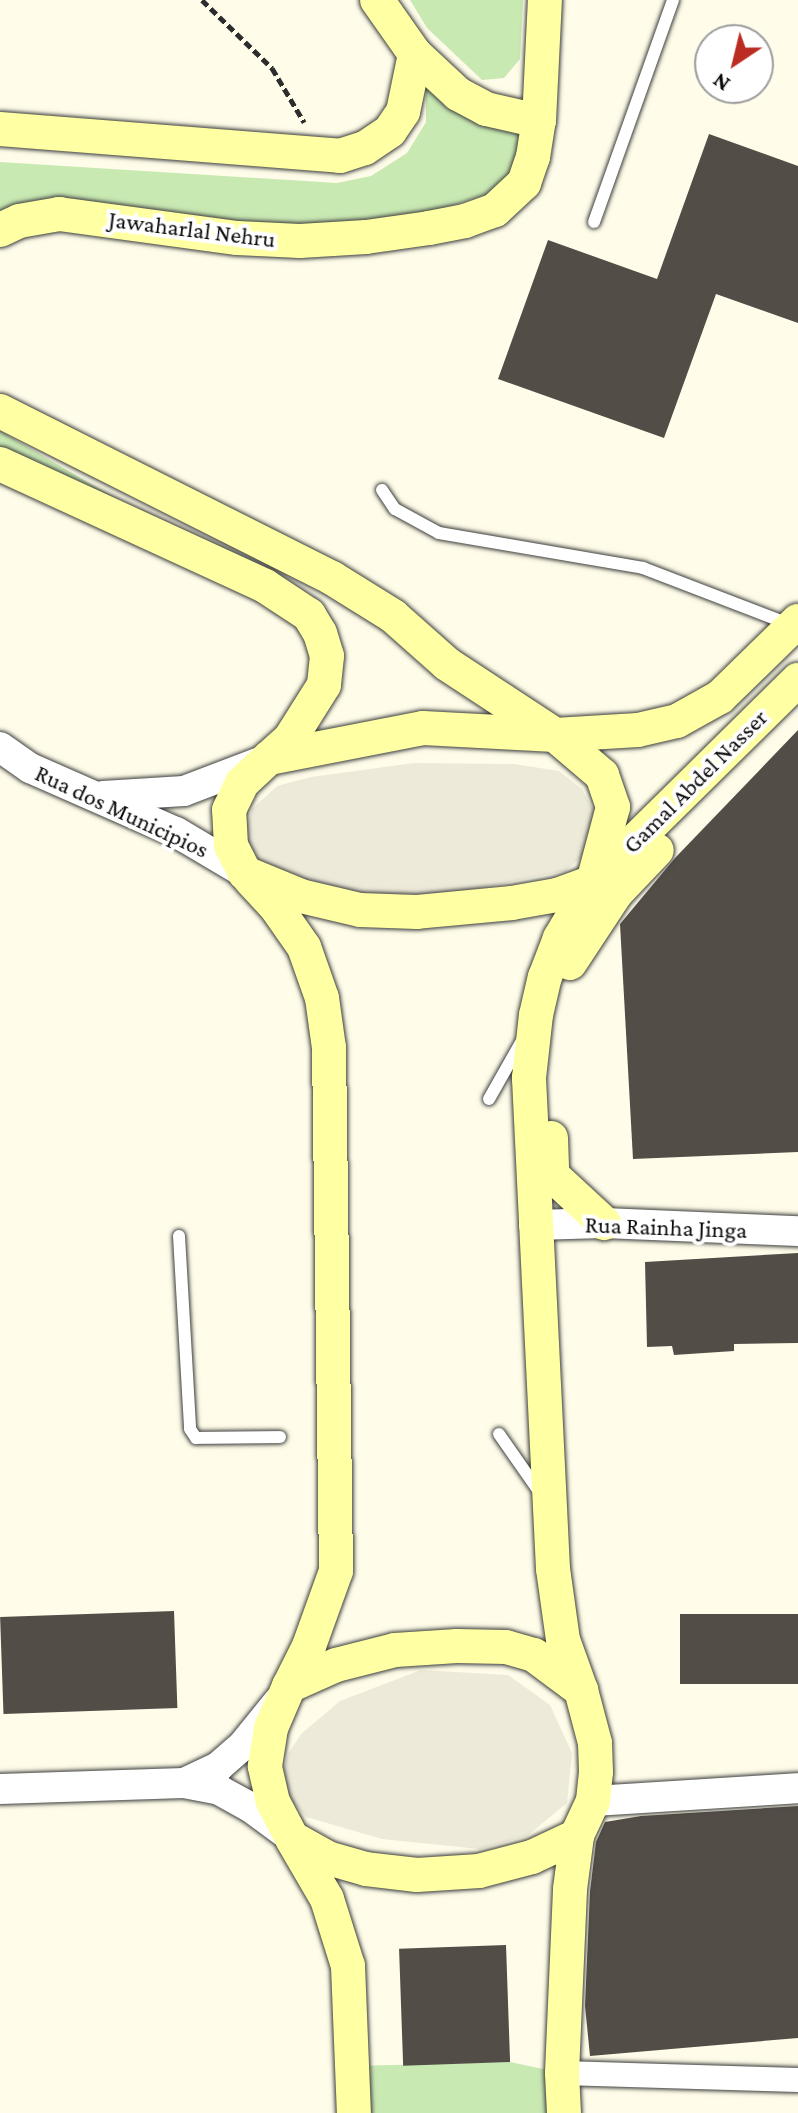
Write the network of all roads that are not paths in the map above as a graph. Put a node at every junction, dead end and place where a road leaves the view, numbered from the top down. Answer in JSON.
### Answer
{"nodes":[{"id":1,"x":377,"y":0,"type":"edge"},
{"id":2,"x":545,"y":0,"type":"edge"},
{"id":3,"x":673,"y":0,"type":"edge"},
{"id":4,"x":415,"y":54,"type":"junction"},
{"id":5,"x":539,"y":121,"type":"junction"},
{"id":6,"x":0,"y":129,"type":"edge"},
{"id":7,"x":594,"y":222,"type":"dead end"},
{"id":8,"x":0,"y":230,"type":"edge"},
{"id":9,"x":0,"y":411,"type":"edge"},
{"id":10,"x":0,"y":464,"type":"edge"},
{"id":11,"x":382,"y":490,"type":"dead end"},
{"id":12,"x":795,"y":623,"type":"edge"},
{"id":13,"x":798,"y":680,"type":"edge"},
{"id":14,"x":763,"y":714,"type":"junction"},
{"id":15,"x":555,"y":735,"type":"junction"},
{"id":16,"x":0,"y":747,"type":"edge"},
{"id":17,"x":269,"y":758,"type":"junction"},
{"id":18,"x":89,"y":795,"type":"junction"},
{"id":19,"x":245,"y":873,"type":"junction"},
{"id":20,"x":593,"y":882,"type":"junction"},
{"id":21,"x":536,"y":1015,"type":"junction"},
{"id":22,"x":489,"y":1099,"type":"dead end"},
{"id":23,"x":604,"y":1223,"type":"junction"},
{"id":24,"x":534,"y":1225,"type":"junction"},
{"id":25,"x":798,"y":1231,"type":"edge"},
{"id":26,"x":179,"y":1236,"type":"dead end"},
{"id":27,"x":499,"y":1434,"type":"dead end"},
{"id":28,"x":280,"y":1437,"type":"dead end"},
{"id":29,"x":551,"y":1505,"type":"junction"},
{"id":30,"x":289,"y":1686,"type":"junction"},
{"id":31,"x":581,"y":1690,"type":"junction"},
{"id":32,"x":184,"y":1783,"type":"junction"},
{"id":33,"x":798,"y":1788,"type":"edge"},
{"id":34,"x":0,"y":1789,"type":"edge"},
{"id":35,"x":593,"y":1801,"type":"junction"},
{"id":36,"x":577,"y":1836,"type":"junction"},
{"id":37,"x":292,"y":1838,"type":"junction"},
{"id":38,"x":562,"y":2073,"type":"junction"},
{"id":39,"x":798,"y":2080,"type":"edge"},
{"id":40,"x":354,"y":2113,"type":"edge"},
{"id":41,"x":564,"y":2113,"type":"edge"}],
"edges":[{"from":1,"to":4,"type":"main road"},
{"from":2,"to":5,"type":"main road","name":"Jawaharlal Nehru"},
{"from":3,"to":7,"type":"lane"},
{"from":4,"to":5,"type":"main road"},
{"from":4,"to":6,"type":"main road"},
{"from":5,"to":8,"type":"main road","name":"Jawaharlal Nehru"},
{"from":9,"to":15,"type":"main road"},
{"from":10,"to":17,"type":"main road"},
{"from":11,"to":12,"type":"lane"},
{"from":12,"to":15,"type":"main road","name":"Gamal Abdel Nasser"},
{"from":13,"to":14,"type":"main road","name":"Gamal Abdel Nasser"},
{"from":14,"to":20,"type":"main road","name":"Gamal Abdel Nasser"},
{"from":14,"to":23,"type":"main road"},
{"from":15,"to":17,"type":"main road","name":"Gamal Abdel Nasser"},
{"from":15,"to":20,"type":"main road"},
{"from":16,"to":18,"type":"street","name":"Rua dos Municipios"},
{"from":17,"to":18,"type":"street"},
{"from":17,"to":19,"type":"main road"},
{"from":18,"to":19,"type":"street","name":"Rua dos Municipios"},
{"from":19,"to":20,"type":"main road"},
{"from":19,"to":30,"type":"main road"},
{"from":20,"to":21,"type":"main road"},
{"from":21,"to":22,"type":"lane"},
{"from":21,"to":24,"type":"main road"},
{"from":23,"to":24,"type":"street","name":"Rua Rainha Jinga"},
{"from":23,"to":25,"type":"street","name":"Rua Rainha Jinga"},
{"from":24,"to":29,"type":"main road"},
{"from":26,"to":28,"type":"lane"},
{"from":27,"to":29,"type":"lane"},
{"from":29,"to":31,"type":"main road"},
{"from":30,"to":31,"type":"main road"},
{"from":30,"to":32,"type":"street"},
{"from":30,"to":37,"type":"main road"},
{"from":31,"to":35,"type":"main road"},
{"from":32,"to":34,"type":"street"},
{"from":32,"to":37,"type":"street"},
{"from":33,"to":35,"type":"street"},
{"from":35,"to":36,"type":"main road"},
{"from":36,"to":37,"type":"main road"},
{"from":36,"to":38,"type":"main road"},
{"from":37,"to":40,"type":"main road"},
{"from":38,"to":39,"type":"street"},
{"from":38,"to":41,"type":"main road"}]}
